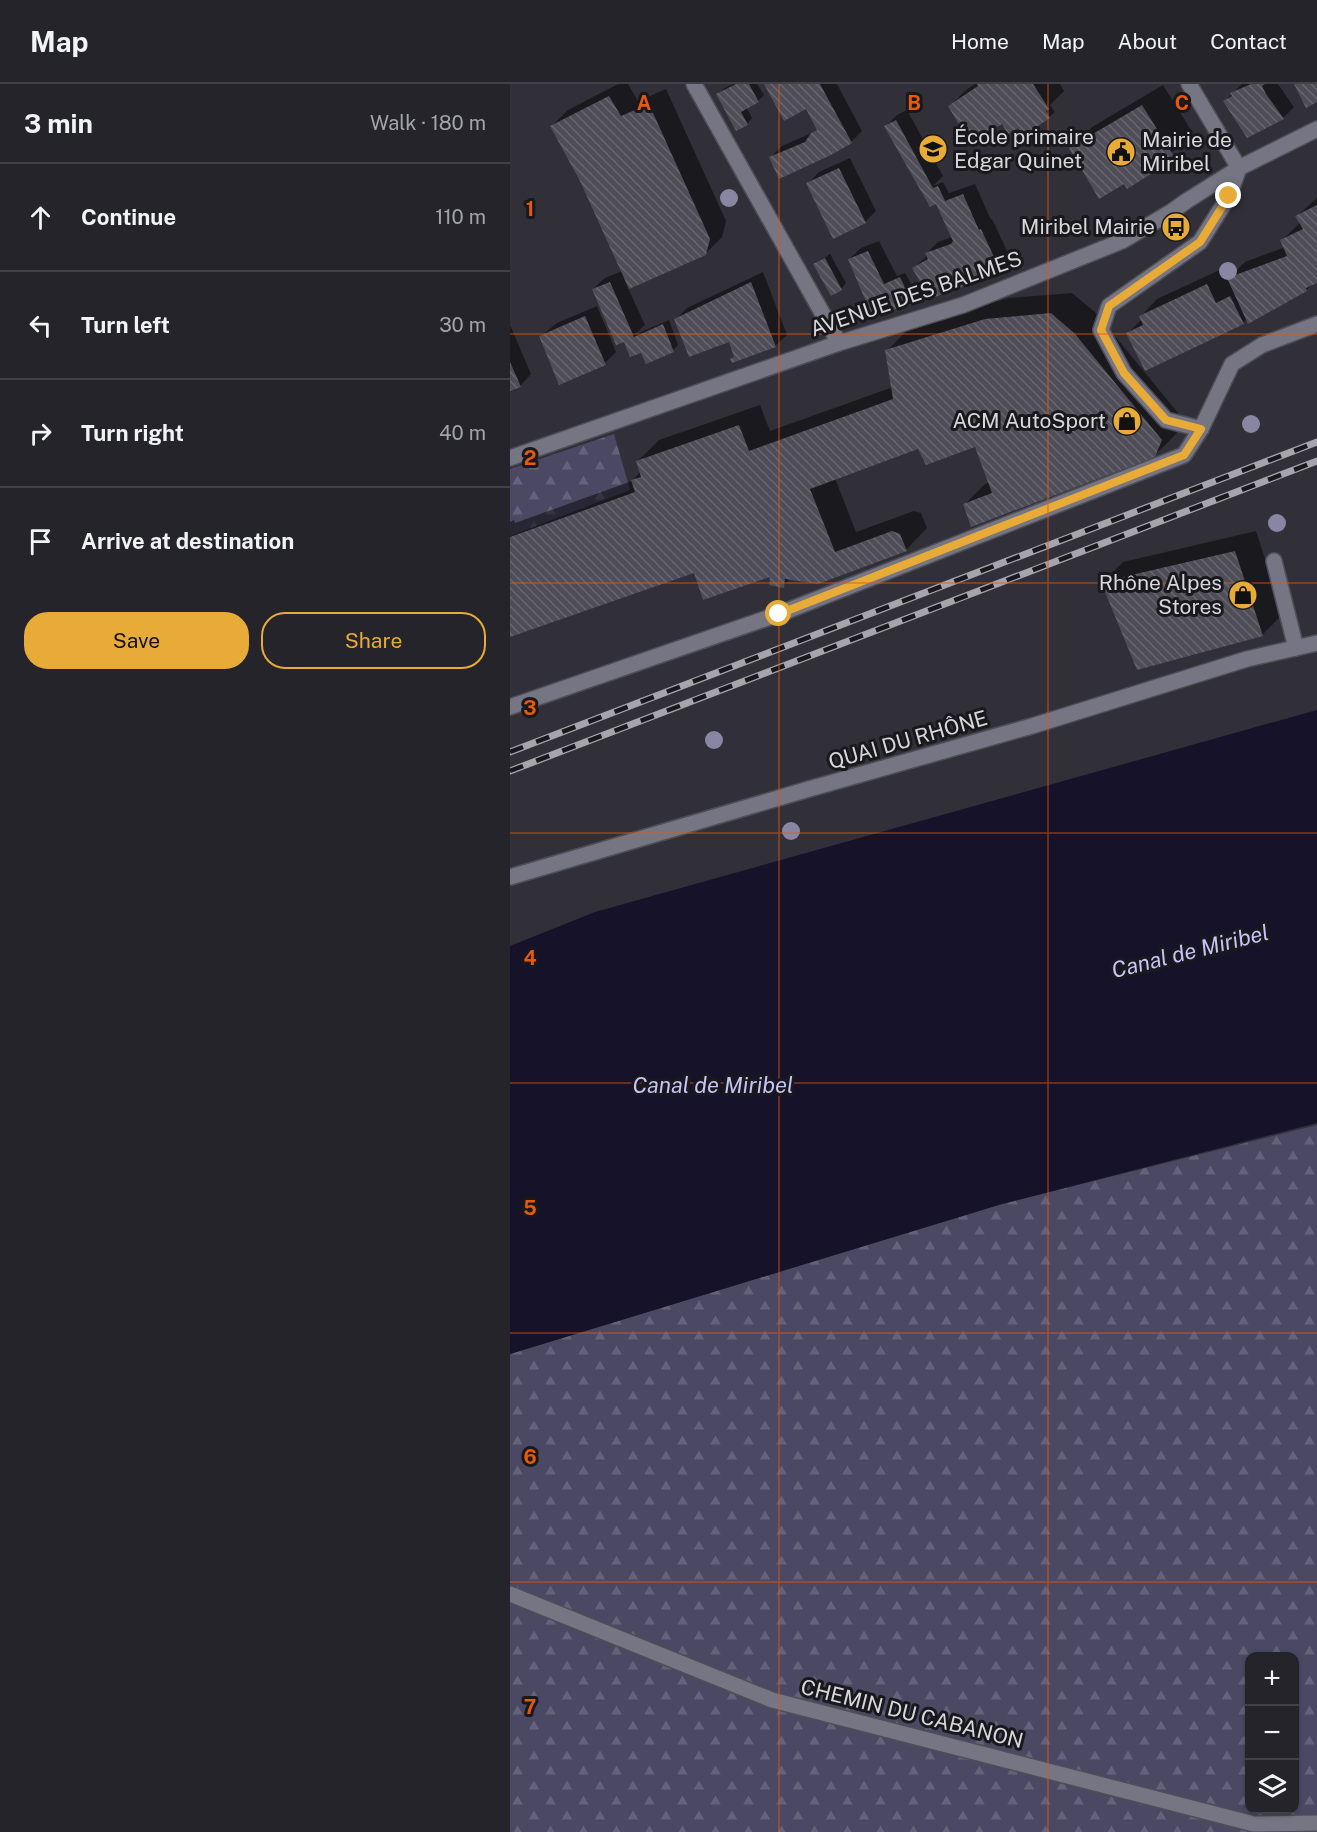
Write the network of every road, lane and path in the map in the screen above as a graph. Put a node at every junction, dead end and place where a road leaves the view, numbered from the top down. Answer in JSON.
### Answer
{"nodes":[{"id":1,"x":694,"y":84,"type":"edge"},
{"id":2,"x":1189,"y":84,"type":"edge"},
{"id":3,"x":1317,"y":129,"type":"edge"},
{"id":4,"x":1239,"y":168,"type":"junction"},
{"id":5,"x":1317,"y":324,"type":"edge"},
{"id":6,"x":839,"y":343,"type":"junction"},
{"id":7,"x":1201,"y":429,"type":"junction"},
{"id":8,"x":510,"y":458,"type":"edge"},
{"id":9,"x":1274,"y":561,"type":"dead end"},
{"id":10,"x":1317,"y":643,"type":"edge"},
{"id":11,"x":1296,"y":648,"type":"junction"},
{"id":12,"x":510,"y":707,"type":"edge"},
{"id":13,"x":510,"y":877,"type":"edge"},
{"id":14,"x":510,"y":1594,"type":"edge"},
{"id":15,"x":1317,"y":1823,"type":"edge"}],
"edges":[{"from":1,"to":6,"type":"street"},
{"from":2,"to":4,"type":"street"},
{"from":3,"to":4,"type":"street","name":"AVENUE DES BALMES"},
{"from":4,"to":6,"type":"street","name":"AVENUE DES BALMES"},
{"from":4,"to":7,"type":"street"},
{"from":5,"to":7,"type":"street"},
{"from":6,"to":8,"type":"street","name":"AVENUE DES BALMES"},
{"from":7,"to":12,"type":"street"},
{"from":9,"to":11,"type":"street"},
{"from":10,"to":11,"type":"street","name":"QUAI DU RHÔNE"},
{"from":11,"to":13,"type":"street","name":"QUAI DU RHÔNE"},
{"from":14,"to":15,"type":"street","name":"CHEMIN DU CABANON"}]}
